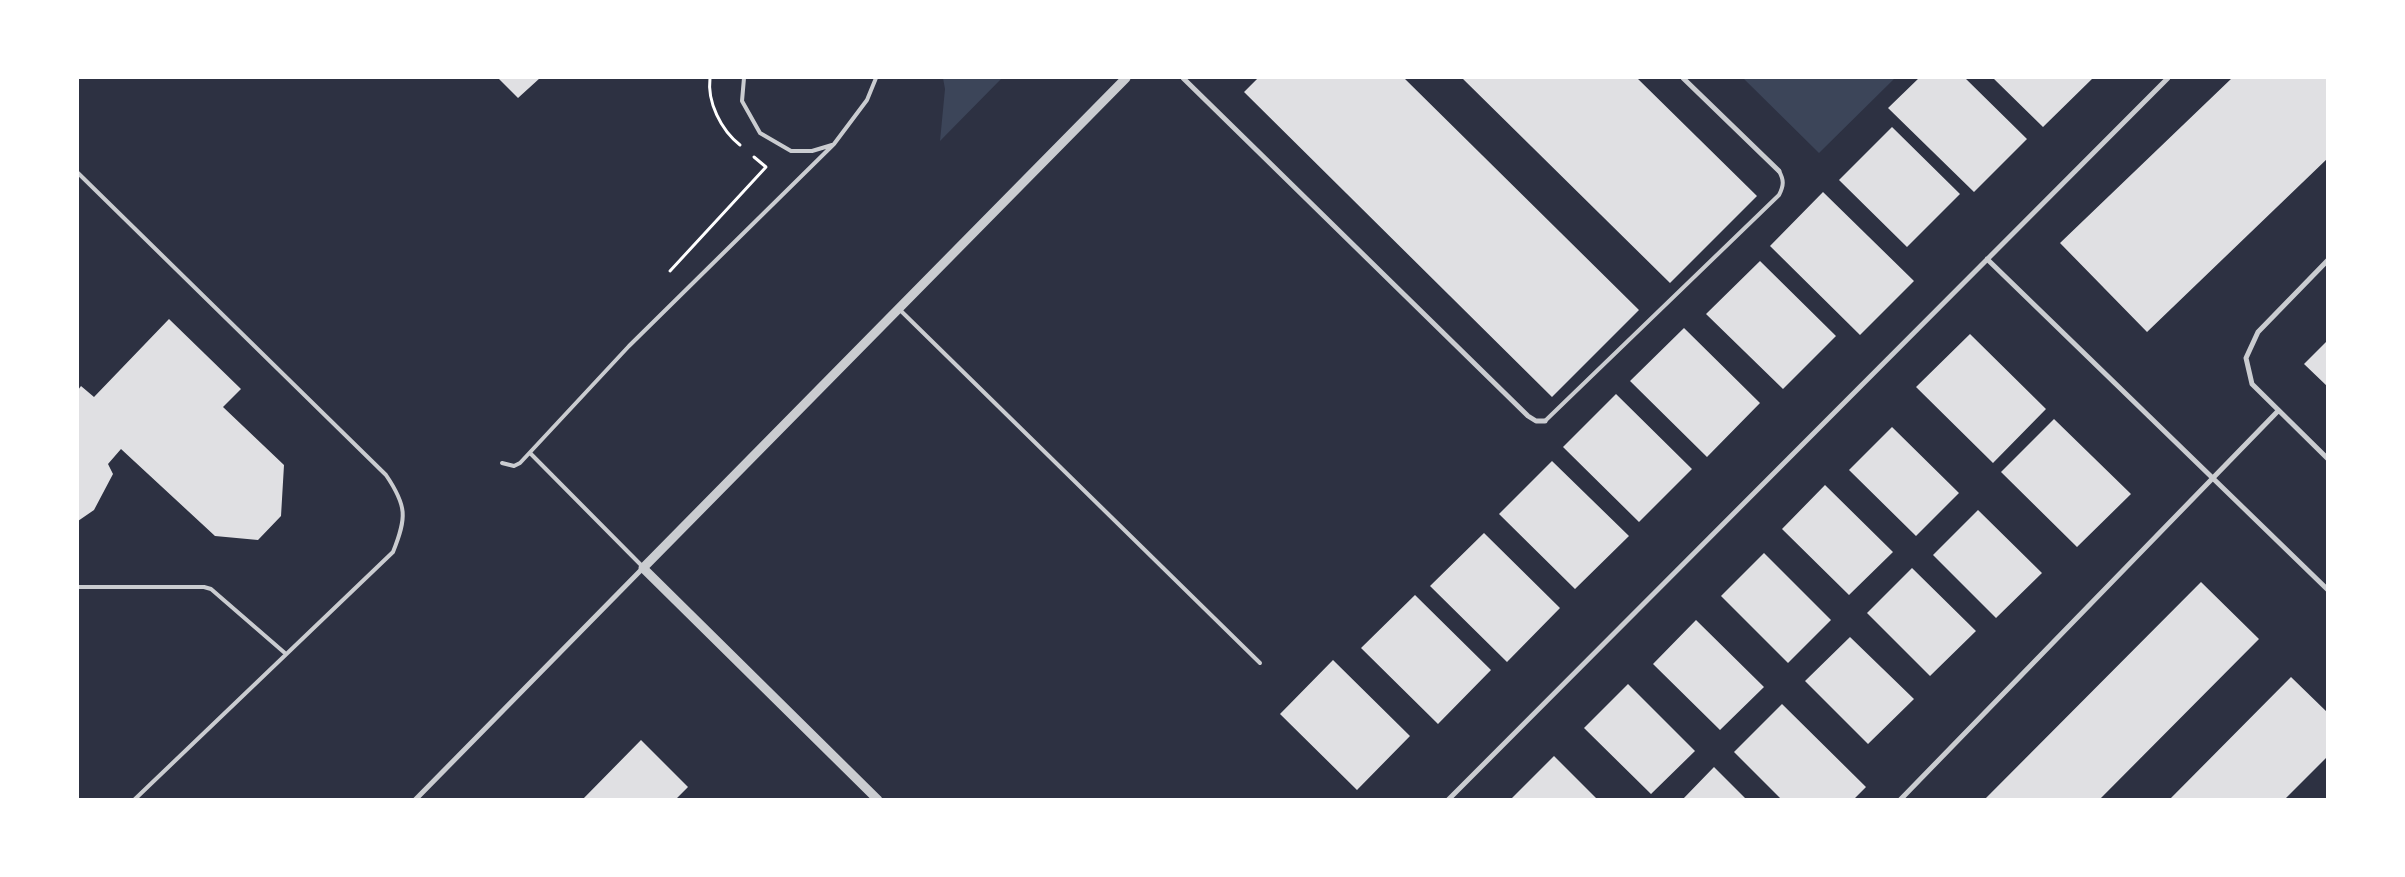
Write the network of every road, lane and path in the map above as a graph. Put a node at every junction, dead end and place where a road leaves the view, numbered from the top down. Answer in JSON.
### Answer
{"nodes":[{"id":1,"x":710,"y":78,"type":"edge"},
{"id":2,"x":744,"y":78,"type":"edge"},
{"id":3,"x":876,"y":78,"type":"edge"},
{"id":4,"x":1126,"y":78,"type":"edge"},
{"id":5,"x":1183,"y":78,"type":"edge"},
{"id":6,"x":1683,"y":78,"type":"edge"},
{"id":7,"x":2168,"y":78,"type":"edge"},
{"id":8,"x":834,"y":144,"type":"junction"},
{"id":9,"x":747,"y":151,"type":"dead end"},
{"id":10,"x":753,"y":156,"type":"dead end"},
{"id":11,"x":1779,"y":171,"type":"joint"},
{"id":12,"x":78,"y":173,"type":"edge"},
{"id":13,"x":1987,"y":259,"type":"junction"},
{"id":14,"x":2328,"y":260,"type":"edge"},
{"id":15,"x":678,"y":298,"type":"junction"},
{"id":16,"x":898,"y":308,"type":"junction"},
{"id":17,"x":2278,"y":411,"type":"junction"},
{"id":18,"x":1545,"y":421,"type":"joint"},
{"id":19,"x":530,"y":453,"type":"junction"},
{"id":20,"x":2328,"y":460,"type":"edge"},
{"id":21,"x":502,"y":463,"type":"dead end"},
{"id":22,"x":2213,"y":480,"type":"junction"},
{"id":23,"x":643,"y":568,"type":"junction"},
{"id":24,"x":78,"y":587,"type":"edge"},
{"id":25,"x":2328,"y":590,"type":"edge"},
{"id":26,"x":286,"y":654,"type":"junction"},
{"id":27,"x":1260,"y":663,"type":"dead end"},
{"id":28,"x":134,"y":800,"type":"edge"},
{"id":29,"x":415,"y":800,"type":"edge"},
{"id":30,"x":878,"y":800,"type":"edge"},
{"id":31,"x":1448,"y":800,"type":"edge"},
{"id":32,"x":1900,"y":800,"type":"edge"}],
"edges":[{"from":1,"to":9,"type":"path"},
{"from":2,"to":8,"type":"lane"},
{"from":3,"to":8,"type":"lane"},
{"from":4,"to":16,"type":"street"},
{"from":5,"to":18,"type":"street"},
{"from":6,"to":11,"type":"street"},
{"from":7,"to":13,"type":"street"},
{"from":8,"to":15,"type":"lane"},
{"from":10,"to":15,"type":"path"},
{"from":11,"to":18,"type":"lane"},
{"from":12,"to":26,"type":"lane"},
{"from":13,"to":22,"type":"street"},
{"from":13,"to":31,"type":"street"},
{"from":14,"to":17,"type":"street"},
{"from":15,"to":19,"type":"lane"},
{"from":16,"to":23,"type":"street"},
{"from":16,"to":27,"type":"lane"},
{"from":17,"to":20,"type":"street"},
{"from":17,"to":22,"type":"street"},
{"from":19,"to":21,"type":"lane"},
{"from":19,"to":23,"type":"lane"},
{"from":22,"to":25,"type":"street"},
{"from":22,"to":32,"type":"street"},
{"from":23,"to":29,"type":"street"},
{"from":23,"to":30,"type":"street"},
{"from":24,"to":26,"type":"lane"},
{"from":26,"to":28,"type":"lane"}]}
